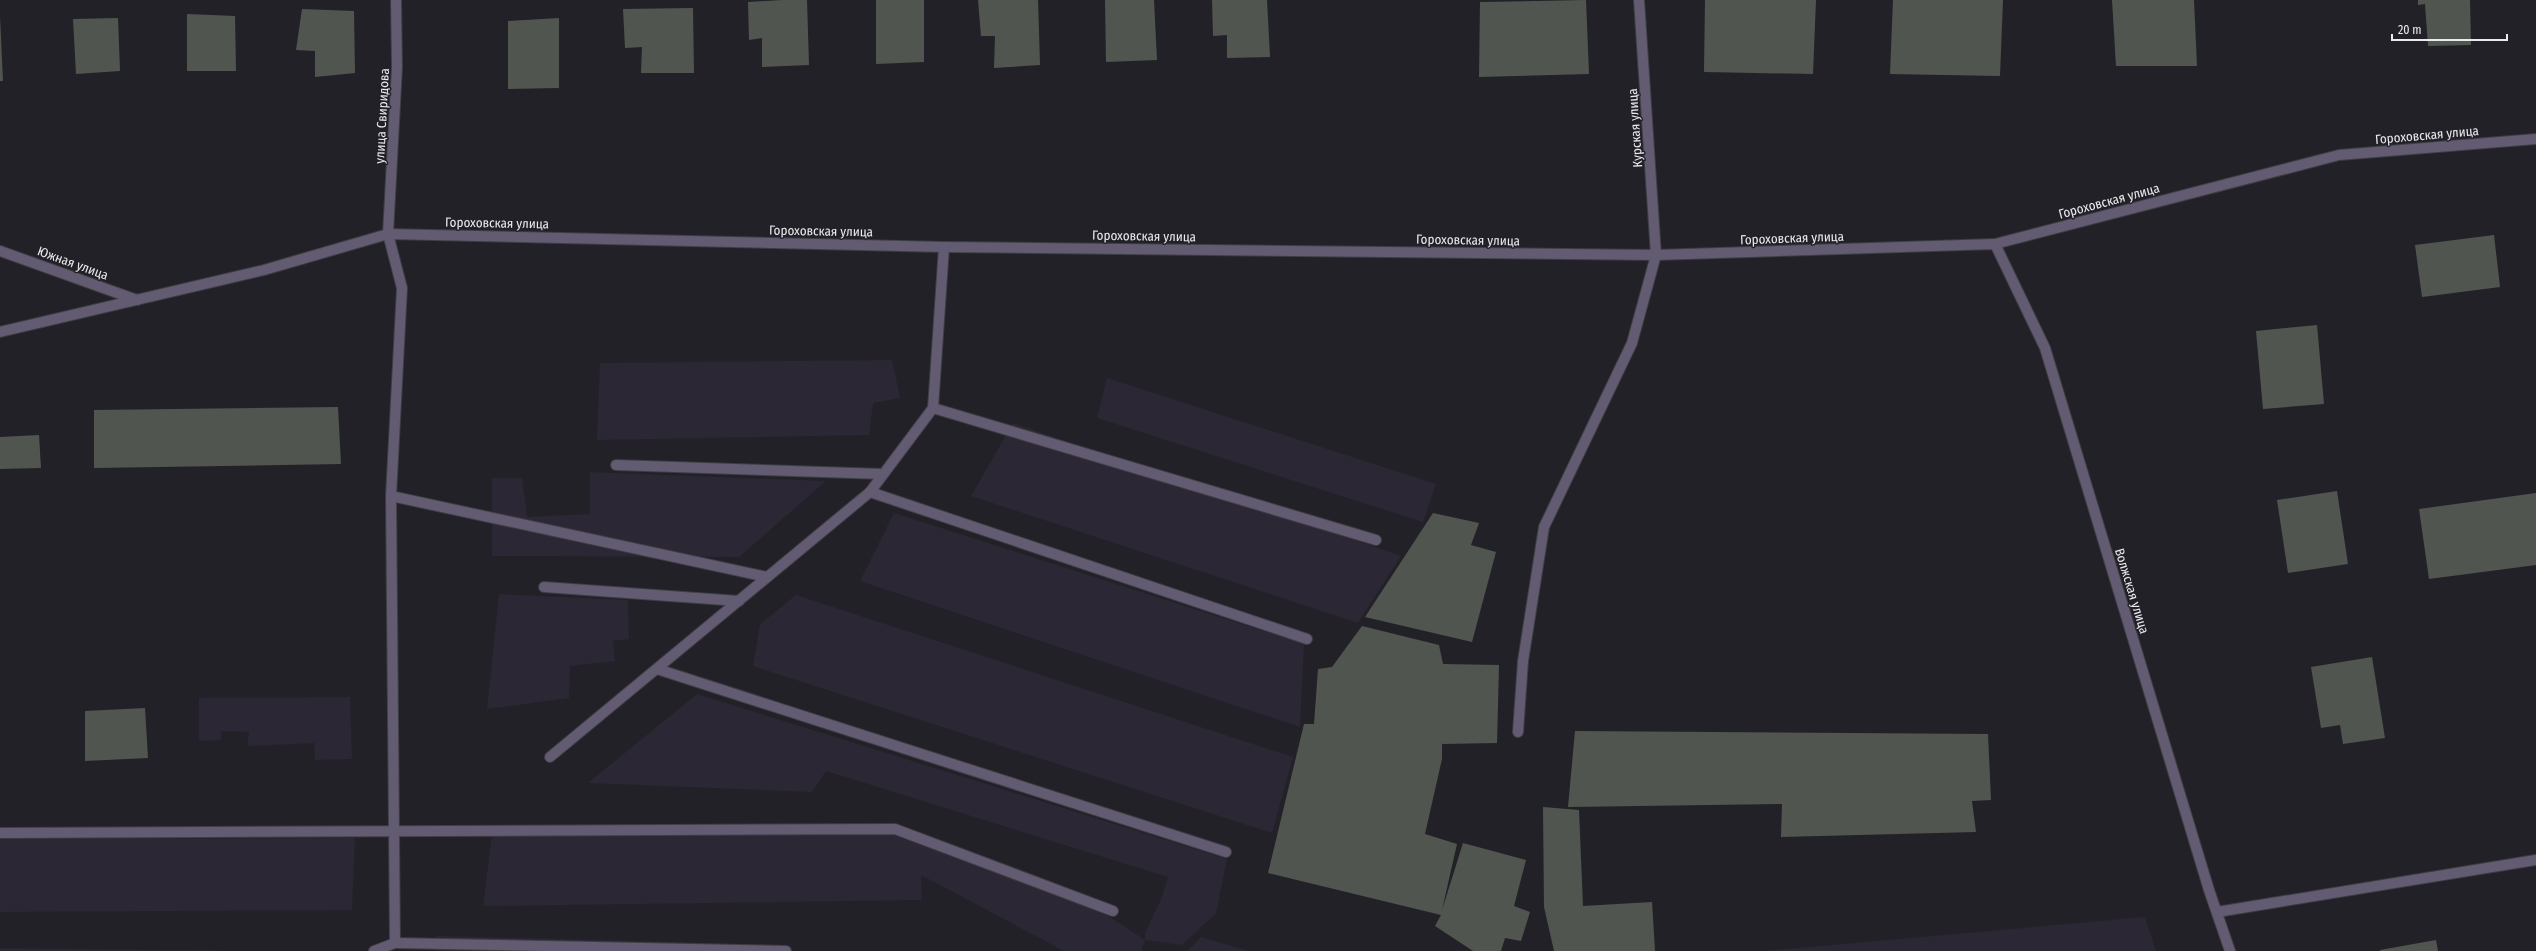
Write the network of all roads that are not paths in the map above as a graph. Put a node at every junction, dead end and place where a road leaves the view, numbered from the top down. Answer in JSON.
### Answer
{"nodes":[{"id":1,"x":396,"y":0,"type":"edge"},
{"id":2,"x":1639,"y":0,"type":"edge"},
{"id":3,"x":2536,"y":139,"type":"edge"},
{"id":4,"x":388,"y":234,"type":"junction"},
{"id":5,"x":1995,"y":244,"type":"junction"},
{"id":6,"x":944,"y":247,"type":"junction"},
{"id":7,"x":0,"y":251,"type":"edge"},
{"id":8,"x":1656,"y":255,"type":"junction"},
{"id":9,"x":137,"y":300,"type":"junction"},
{"id":10,"x":0,"y":332,"type":"edge"},
{"id":11,"x":934,"y":408,"type":"junction"},
{"id":12,"x":616,"y":466,"type":"dead end"},
{"id":13,"x":883,"y":474,"type":"junction"},
{"id":14,"x":870,"y":492,"type":"junction"},
{"id":15,"x":391,"y":496,"type":"junction"},
{"id":16,"x":1376,"y":540,"type":"dead end"},
{"id":17,"x":767,"y":577,"type":"junction"},
{"id":18,"x":544,"y":587,"type":"dead end"},
{"id":19,"x":739,"y":601,"type":"junction"},
{"id":20,"x":1307,"y":639,"type":"dead end"},
{"id":21,"x":657,"y":669,"type":"junction"},
{"id":22,"x":1518,"y":732,"type":"dead end"},
{"id":23,"x":550,"y":758,"type":"dead end"},
{"id":24,"x":394,"y":830,"type":"junction"},
{"id":25,"x":0,"y":834,"type":"edge"},
{"id":26,"x":1226,"y":852,"type":"dead end"},
{"id":27,"x":2536,"y":860,"type":"edge"},
{"id":28,"x":1113,"y":911,"type":"dead end"},
{"id":29,"x":2217,"y":912,"type":"junction"},
{"id":30,"x":395,"y":943,"type":"junction"},
{"id":31,"x":374,"y":951,"type":"edge"},
{"id":32,"x":786,"y":951,"type":"edge"},
{"id":33,"x":2230,"y":951,"type":"edge"}],
"edges":[{"from":1,"to":4,"type":"street","name":"улица Свиридова"},
{"from":2,"to":8,"type":"street","name":"Курская улица"},
{"from":3,"to":5,"type":"street","name":"Гороховская улица"},
{"from":4,"to":6,"type":"street","name":"Гороховская улица"},
{"from":4,"to":9,"type":"street","name":"Гороховская улица"},
{"from":4,"to":15,"type":"street","name":"улица Свиридова"},
{"from":5,"to":8,"type":"street","name":"Гороховская улица"},
{"from":5,"to":29,"type":"street","name":"Волжская улица"},
{"from":6,"to":8,"type":"street","name":"Гороховская улица"},
{"from":6,"to":11,"type":"street"},
{"from":7,"to":9,"type":"street","name":"Южная улица"},
{"from":8,"to":22,"type":"street","name":"Курская улица"},
{"from":9,"to":10,"type":"street","name":"Гороховская улица"},
{"from":11,"to":13,"type":"street"},
{"from":11,"to":16,"type":"street"},
{"from":12,"to":13,"type":"street"},
{"from":13,"to":14,"type":"street"},
{"from":14,"to":17,"type":"street"},
{"from":14,"to":20,"type":"street"},
{"from":15,"to":17,"type":"street"},
{"from":15,"to":24,"type":"street","name":"улица Свиридова"},
{"from":17,"to":19,"type":"street"},
{"from":18,"to":19,"type":"street"},
{"from":19,"to":21,"type":"street"},
{"from":21,"to":23,"type":"street"},
{"from":21,"to":26,"type":"street"},
{"from":24,"to":25,"type":"street"},
{"from":24,"to":28,"type":"street"},
{"from":24,"to":30,"type":"street","name":"улица Свиридова"},
{"from":27,"to":29,"type":"street"},
{"from":29,"to":33,"type":"street","name":"Волжская улица"},
{"from":30,"to":31,"type":"street"},
{"from":30,"to":32,"type":"street"}]}
